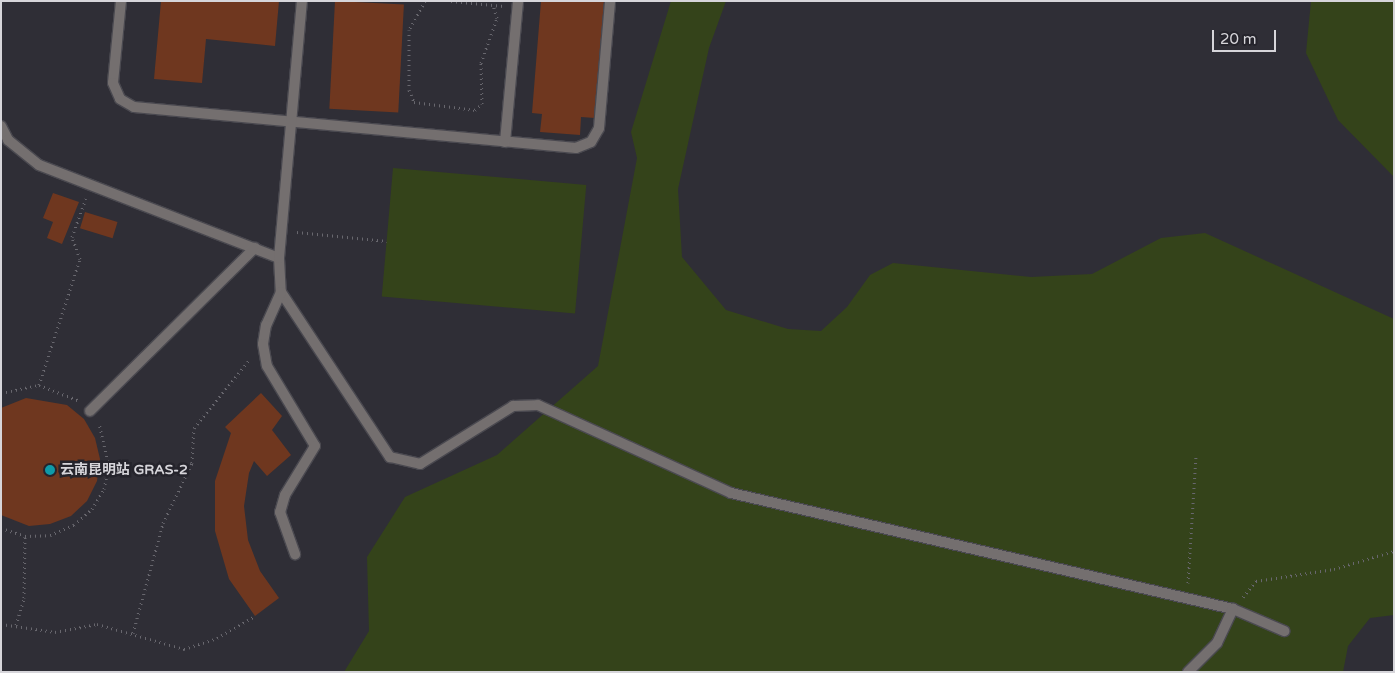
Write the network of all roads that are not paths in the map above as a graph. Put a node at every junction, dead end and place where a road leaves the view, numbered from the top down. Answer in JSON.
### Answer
{"nodes":[{"id":1,"x":121,"y":1,"type":"edge"},
{"id":2,"x":302,"y":1,"type":"edge"},
{"id":3,"x":610,"y":1,"type":"edge"},
{"id":4,"x":517,"y":4,"type":"edge"},
{"id":5,"x":291,"y":122,"type":"junction"},
{"id":6,"x":1,"y":126,"type":"edge"},
{"id":7,"x":505,"y":142,"type":"junction"},
{"id":8,"x":255,"y":248,"type":"junction"},
{"id":9,"x":279,"y":258,"type":"junction"},
{"id":10,"x":281,"y":292,"type":"junction"},
{"id":11,"x":90,"y":411,"type":"road end"},
{"id":12,"x":295,"y":554,"type":"dead end"},
{"id":13,"x":1233,"y":609,"type":"junction"},
{"id":14,"x":1284,"y":631,"type":"dead end"},
{"id":15,"x":1188,"y":672,"type":"edge"}],
"edges":[{"from":1,"to":5,"type":"street"},
{"from":2,"to":5,"type":"street"},
{"from":3,"to":7,"type":"street"},
{"from":4,"to":7,"type":"street"},
{"from":5,"to":7,"type":"street"},
{"from":5,"to":9,"type":"street"},
{"from":6,"to":8,"type":"street"},
{"from":8,"to":9,"type":"street"},
{"from":8,"to":11,"type":"street"},
{"from":9,"to":10,"type":"street"},
{"from":10,"to":12,"type":"street"},
{"from":10,"to":13,"type":"street"},
{"from":13,"to":14,"type":"street"},
{"from":13,"to":15,"type":"street"}]}
